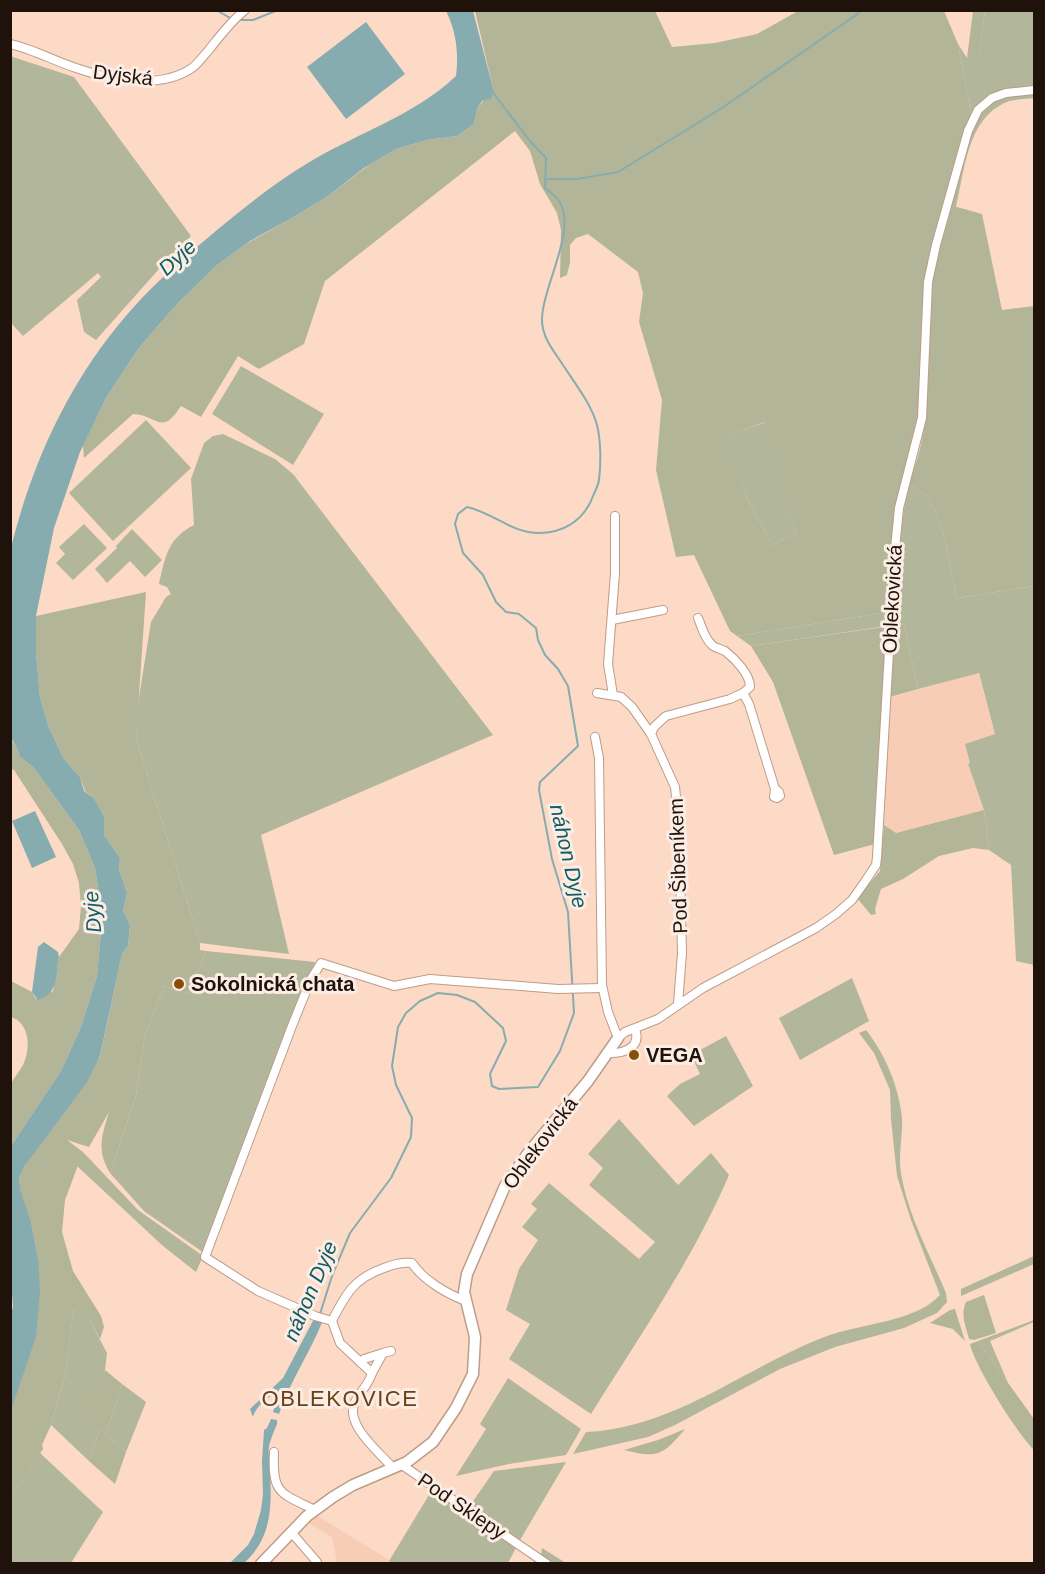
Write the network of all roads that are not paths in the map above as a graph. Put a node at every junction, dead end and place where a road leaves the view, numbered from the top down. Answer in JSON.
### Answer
{"nodes":[{"id":1,"x":245,"y":10,"type":"edge"},
{"id":2,"x":10,"y":44,"type":"edge"},
{"id":3,"x":1035,"y":90,"type":"edge"},
{"id":4,"x":615,"y":516,"type":"dead end"},
{"id":5,"x":663,"y":610,"type":"dead end"},
{"id":6,"x":698,"y":618,"type":"dead end"},
{"id":7,"x":612,"y":620,"type":"junction"},
{"id":8,"x":597,"y":693,"type":"dead end"},
{"id":9,"x":743,"y":693,"type":"junction"},
{"id":10,"x":613,"y":695,"type":"junction"},
{"id":11,"x":651,"y":734,"type":"junction"},
{"id":12,"x":595,"y":737,"type":"dead end"},
{"id":13,"x":775,"y":789,"type":"dead end"},
{"id":14,"x":602,"y":988,"type":"junction"},
{"id":15,"x":678,"y":1004,"type":"junction"},
{"id":16,"x":635,"y":1029,"type":"junction"},
{"id":17,"x":618,"y":1038,"type":"junction"},
{"id":18,"x":607,"y":1053,"type":"junction"},
{"id":19,"x":466,"y":1301,"type":"junction"},
{"id":20,"x":329,"y":1320,"type":"junction"},
{"id":21,"x":361,"y":1363,"type":"junction"},
{"id":22,"x":372,"y":1373,"type":"junction"},
{"id":23,"x":274,"y":1452,"type":"dead end"},
{"id":24,"x":398,"y":1466,"type":"junction"},
{"id":25,"x":315,"y":1510,"type":"junction"},
{"id":26,"x":291,"y":1532,"type":"junction"},
{"id":27,"x":263,"y":1563,"type":"edge"},
{"id":28,"x":316,"y":1563,"type":"edge"},
{"id":29,"x":547,"y":1563,"type":"edge"}],
"edges":[{"from":1,"to":2,"type":"street","name":"Dyjská"},
{"from":3,"to":15,"type":"street","name":"Oblekovická"},
{"from":4,"to":7,"type":"street"},
{"from":5,"to":7,"type":"street"},
{"from":6,"to":9,"type":"street"},
{"from":7,"to":10,"type":"street"},
{"from":8,"to":10,"type":"street"},
{"from":9,"to":11,"type":"street"},
{"from":9,"to":13,"type":"street"},
{"from":10,"to":11,"type":"street","name":"Pod Šibeníkem"},
{"from":11,"to":15,"type":"street","name":"Pod Šibeníkem"},
{"from":12,"to":14,"type":"street"},
{"from":14,"to":17,"type":"street"},
{"from":14,"to":20,"type":"street"},
{"from":15,"to":16,"type":"street","name":"Oblekovická"},
{"from":16,"to":17,"type":"street","name":"Oblekovická"},
{"from":16,"to":18,"type":"street"},
{"from":17,"to":18,"type":"street","name":"Oblekovická"},
{"from":18,"to":19,"type":"street","name":"Oblekovická"},
{"from":19,"to":20,"type":"street"},
{"from":19,"to":24,"type":"street","name":"Oblekovická"},
{"from":20,"to":21,"type":"street"},
{"from":21,"to":22,"type":"street"},
{"from":21,"to":22,"type":"street","name":"Pod Sklepy"},
{"from":22,"to":24,"type":"street","name":"Pod Sklepy"},
{"from":23,"to":25,"type":"street"},
{"from":24,"to":25,"type":"street","name":"Oblekovická"},
{"from":24,"to":29,"type":"street","name":"Pod Sklepy"},
{"from":25,"to":26,"type":"street","name":"Oblekovická"},
{"from":26,"to":27,"type":"street","name":"Oblekovická"},
{"from":26,"to":28,"type":"street"}]}
